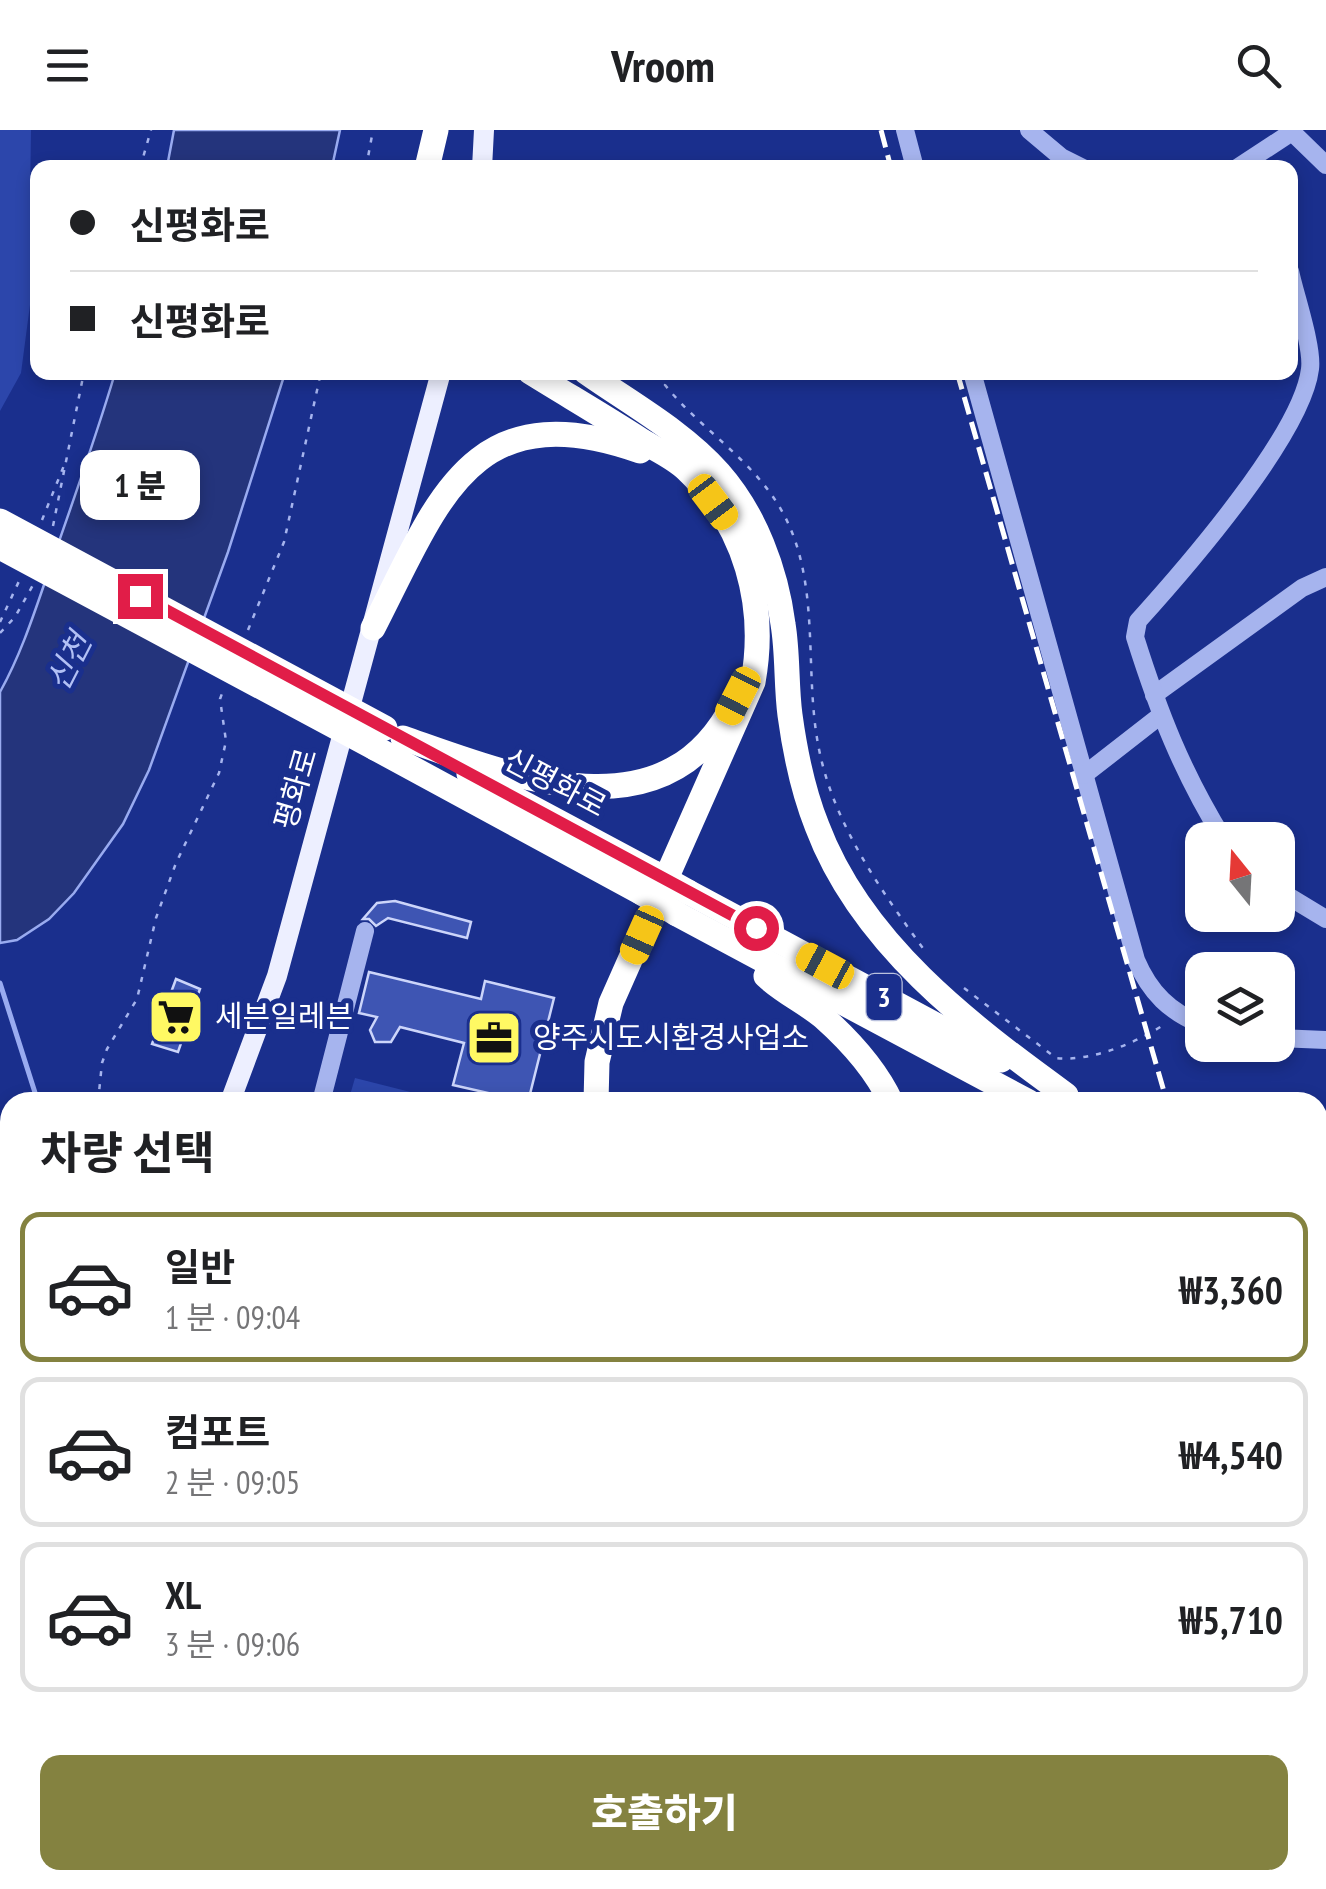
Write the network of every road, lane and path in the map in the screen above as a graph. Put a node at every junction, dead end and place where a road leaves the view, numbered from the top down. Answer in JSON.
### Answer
{"nodes":[{"id":1,"x":150,"y":130,"type":"edge"},
{"id":2,"x":373,"y":130,"type":"edge"},
{"id":3,"x":436,"y":130,"type":"edge"},
{"id":4,"x":484,"y":130,"type":"edge"},
{"id":5,"x":905,"y":130,"type":"edge"},
{"id":6,"x":1029,"y":130,"type":"edge"},
{"id":7,"x":142,"y":160,"type":"edge"},
{"id":8,"x":367,"y":160,"type":"edge"},
{"id":9,"x":429,"y":160,"type":"edge"},
{"id":10,"x":482,"y":160,"type":"edge"},
{"id":11,"x":913,"y":160,"type":"edge"},
{"id":12,"x":1067,"y":160,"type":"edge"},
{"id":13,"x":1250,"y":160,"type":"edge"},
{"id":14,"x":1326,"y":164,"type":"edge"},
{"id":15,"x":1298,"y":306,"type":"edge"},
{"id":16,"x":83,"y":380,"type":"edge"},
{"id":17,"x":439,"y":380,"type":"edge"},
{"id":18,"x":542,"y":380,"type":"edge"},
{"id":19,"x":597,"y":380,"type":"edge"},
{"id":20,"x":667,"y":380,"type":"edge"},
{"id":21,"x":974,"y":380,"type":"edge"},
{"id":22,"x":686,"y":469,"type":"junction"},
{"id":23,"x":0,"y":521,"type":"edge"},
{"id":24,"x":48,"y":541,"type":"dead end"},
{"id":25,"x":0,"y":548,"type":"edge"},
{"id":26,"x":37,"y":573,"type":"dead end"},
{"id":27,"x":1326,"y":578,"type":"edge"},
{"id":28,"x":778,"y":596,"type":"junction"},
{"id":29,"x":758,"y":626,"type":"junction"},
{"id":30,"x":373,"y":628,"type":"junction"},
{"id":31,"x":0,"y":633,"type":"edge"},
{"id":32,"x":1154,"y":695,"type":"junction"},
{"id":33,"x":1161,"y":715,"type":"junction"},
{"id":34,"x":388,"y":738,"type":"junction"},
{"id":35,"x":1084,"y":775,"type":"junction"},
{"id":36,"x":1213,"y":822,"type":"edge"},
{"id":37,"x":1295,"y":900,"type":"edge"},
{"id":38,"x":682,"y":903,"type":"junction"},
{"id":39,"x":1326,"y":919,"type":"edge"},
{"id":40,"x":365,"y":932,"type":"dead end"},
{"id":41,"x":738,"y":947,"type":"junction"},
{"id":42,"x":931,"y":960,"type":"dead end"},
{"id":43,"x":144,"y":967,"type":"dead end"},
{"id":44,"x":962,"y":986,"type":"dead end"},
{"id":45,"x":1178,"y":1015,"type":"junction"},
{"id":46,"x":1185,"y":1018,"type":"edge"},
{"id":47,"x":1295,"y":1039,"type":"edge"},
{"id":48,"x":1326,"y":1040,"type":"edge"},
{"id":49,"x":99,"y":1092,"type":"edge"},
{"id":50,"x":234,"y":1092,"type":"edge"},
{"id":51,"x":324,"y":1092,"type":"edge"},
{"id":52,"x":596,"y":1092,"type":"edge"},
{"id":53,"x":611,"y":1092,"type":"edge"},
{"id":54,"x":886,"y":1092,"type":"edge"},
{"id":55,"x":1010,"y":1092,"type":"edge"},
{"id":56,"x":1059,"y":1092,"type":"edge"},
{"id":57,"x":1063,"y":1092,"type":"edge"}],
"edges":[{"from":1,"to":7,"type":"path"},
{"from":2,"to":8,"type":"path"},
{"from":3,"to":9,"type":"highway"},
{"from":4,"to":10,"type":"main road"},
{"from":5,"to":11,"type":"street"},
{"from":6,"to":12,"type":"street"},
{"from":13,"to":14,"type":"street"},
{"from":15,"to":32,"type":"street"},
{"from":16,"to":24,"type":"path"},
{"from":17,"to":30,"type":"main road","name":"평화로"},
{"from":18,"to":22,"type":"highway"},
{"from":19,"to":28,"type":"highway"},
{"from":20,"to":42,"type":"path"},
{"from":21,"to":35,"type":"street"},
{"from":22,"to":29,"type":"highway"},
{"from":22,"to":30,"type":"highway"},
{"from":23,"to":34,"type":"highway","name":"신평화로","number":"3","bridge":true},
{"from":25,"to":34,"type":"highway","name":"신평화로","number":"3","bridge":true},
{"from":26,"to":31,"type":"path"},
{"from":27,"to":32,"type":"street"},
{"from":28,"to":53,"type":"highway"},
{"from":28,"to":57,"type":"highway"},
{"from":29,"to":34,"type":"highway"},
{"from":29,"to":52,"type":"highway"},
{"from":30,"to":50,"type":"main road","name":"평화로"},
{"from":32,"to":33,"type":"street"},
{"from":33,"to":35,"type":"street"},
{"from":33,"to":36,"type":"street"},
{"from":34,"to":38,"type":"highway","name":"신평화로","number":"3","bridge":true},
{"from":35,"to":45,"type":"street"},
{"from":37,"to":39,"type":"street"},
{"from":38,"to":41,"type":"highway","name":"신평화로","number":"3"},
{"from":38,"to":56,"type":"highway","name":"신평화로","number":"3"},
{"from":40,"to":51,"type":"street"},
{"from":41,"to":54,"type":"highway"},
{"from":41,"to":55,"type":"highway","name":"신평화로","number":"3"},
{"from":43,"to":49,"type":"path"},
{"from":44,"to":45,"type":"path"},
{"from":45,"to":46,"type":"street"},
{"from":47,"to":48,"type":"street"}]}
